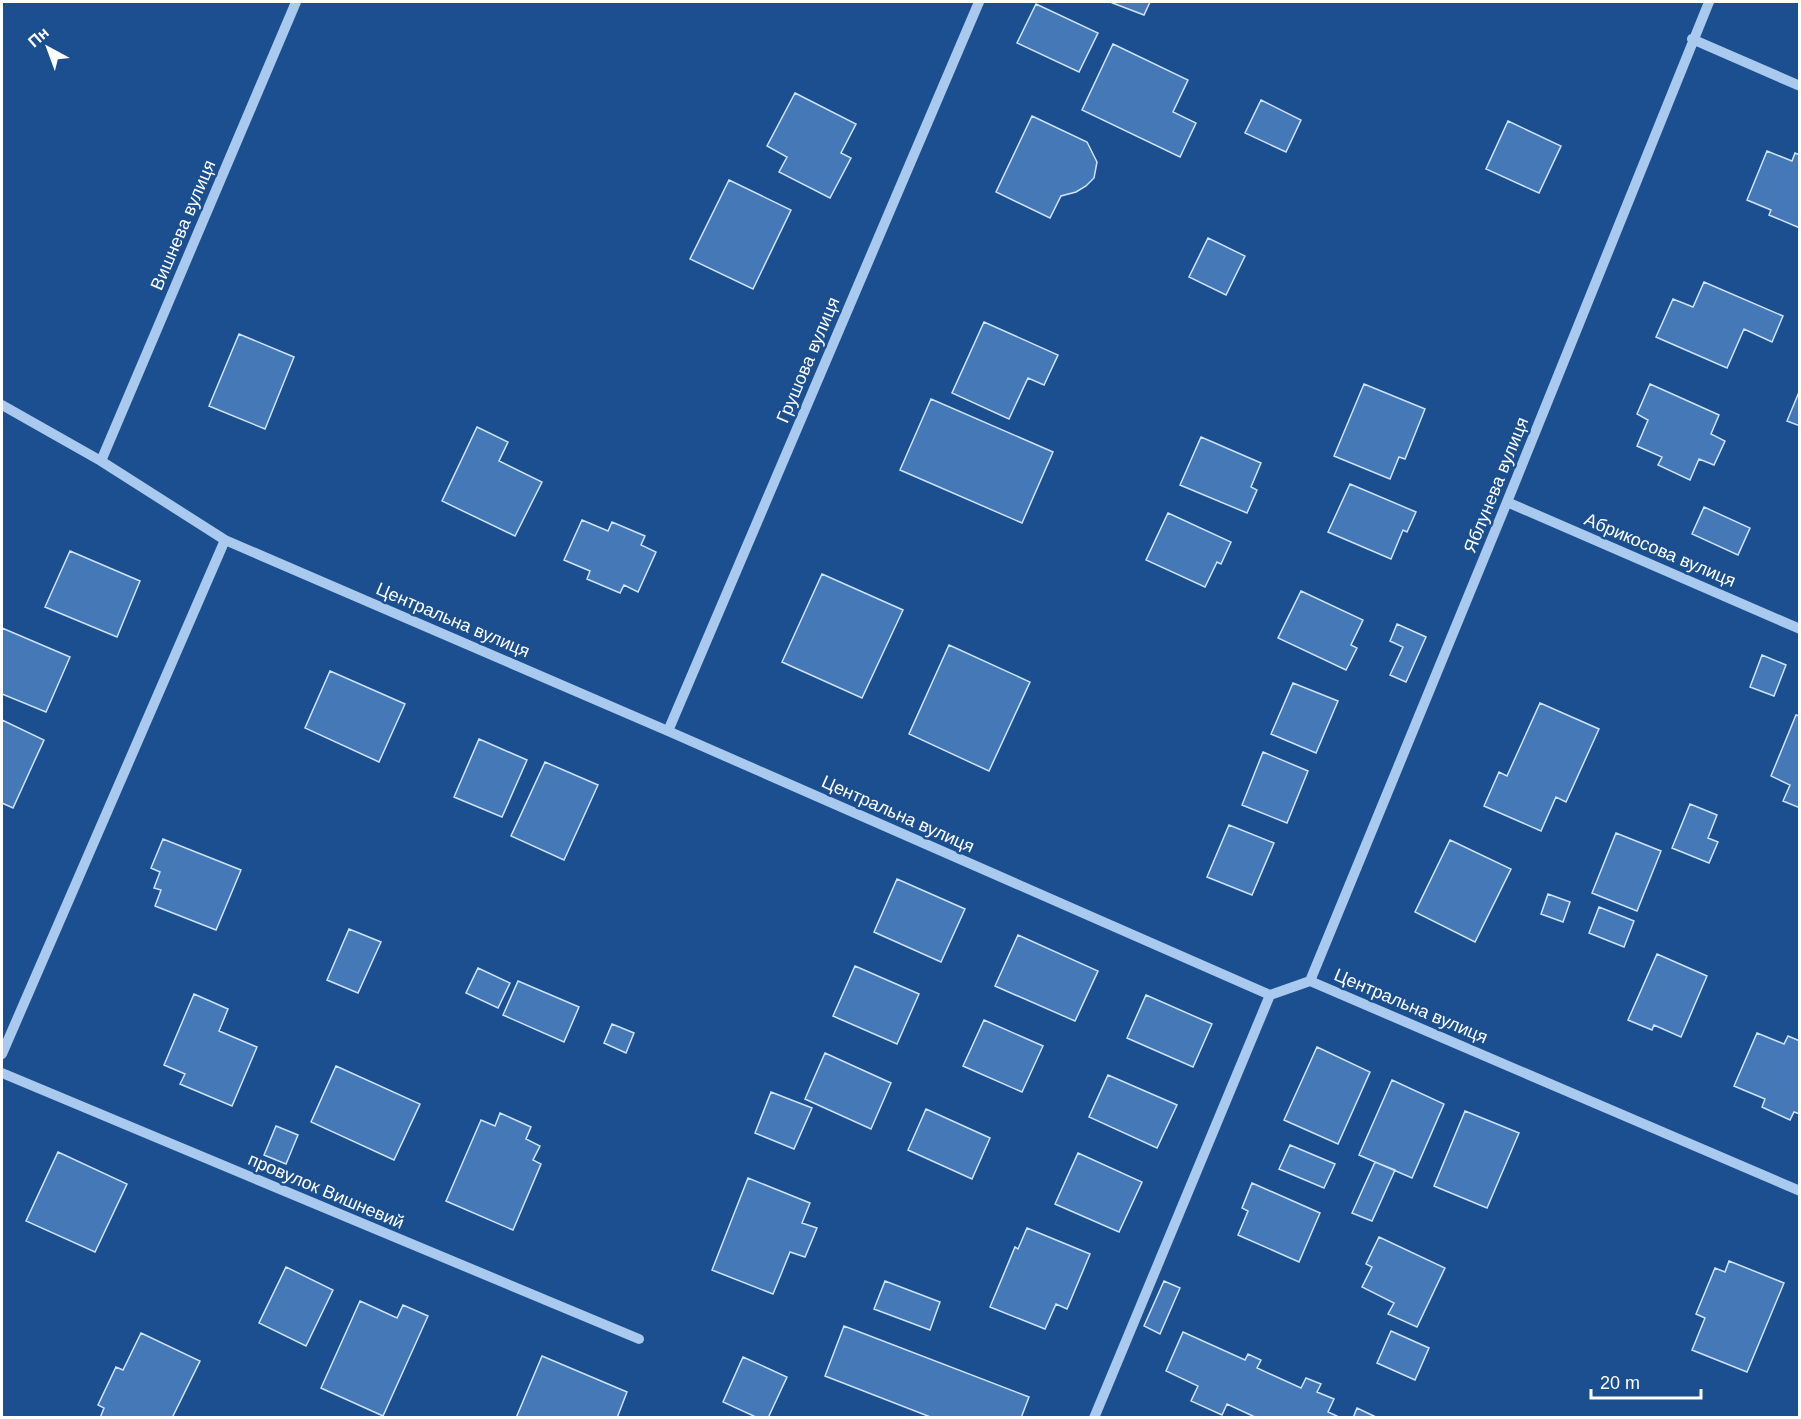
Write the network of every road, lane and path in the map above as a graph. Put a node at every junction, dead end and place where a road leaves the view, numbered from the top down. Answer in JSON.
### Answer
{"nodes":[{"id":1,"x":296,"y":2,"type":"edge"},
{"id":2,"x":979,"y":2,"type":"edge"},
{"id":3,"x":1709,"y":2,"type":"edge"},
{"id":4,"x":1692,"y":39,"type":"junction"},
{"id":5,"x":1800,"y":86,"type":"edge"},
{"id":6,"x":2,"y":405,"type":"edge"},
{"id":7,"x":101,"y":461,"type":"junction"},
{"id":8,"x":1507,"y":502,"type":"junction"},
{"id":9,"x":225,"y":540,"type":"junction"},
{"id":10,"x":1800,"y":629,"type":"edge"},
{"id":11,"x":668,"y":731,"type":"junction"},
{"id":12,"x":1310,"y":981,"type":"junction"},
{"id":13,"x":1270,"y":995,"type":"junction"},
{"id":14,"x":2,"y":1054,"type":"edge"},
{"id":15,"x":2,"y":1073,"type":"edge"},
{"id":16,"x":1800,"y":1191,"type":"edge"},
{"id":17,"x":639,"y":1339,"type":"dead end"},
{"id":18,"x":1094,"y":1418,"type":"edge"}],
"edges":[{"from":1,"to":7,"type":"street","name":"Вишнева вулиця"},
{"from":2,"to":11,"type":"street","name":"Грушова вулиця"},
{"from":3,"to":4,"type":"street","name":"Яблунева вулиця"},
{"from":4,"to":5,"type":"street"},
{"from":4,"to":8,"type":"street","name":"Яблунева вулиця"},
{"from":6,"to":7,"type":"street","name":"Центральна вулиця"},
{"from":7,"to":9,"type":"street","name":"Центральна вулиця"},
{"from":8,"to":10,"type":"street","name":"Абрикосова вулиця"},
{"from":8,"to":12,"type":"street","name":"Яблунева вулиця"},
{"from":9,"to":11,"type":"street","name":"Центральна вулиця"},
{"from":9,"to":14,"type":"street"},
{"from":11,"to":13,"type":"street","name":"Центральна вулиця"},
{"from":12,"to":13,"type":"street","name":"Центральна вулиця"},
{"from":12,"to":16,"type":"street","name":"Центральна вулиця"},
{"from":13,"to":18,"type":"street"},
{"from":15,"to":17,"type":"street","name":"провулок Вишневий"}]}
